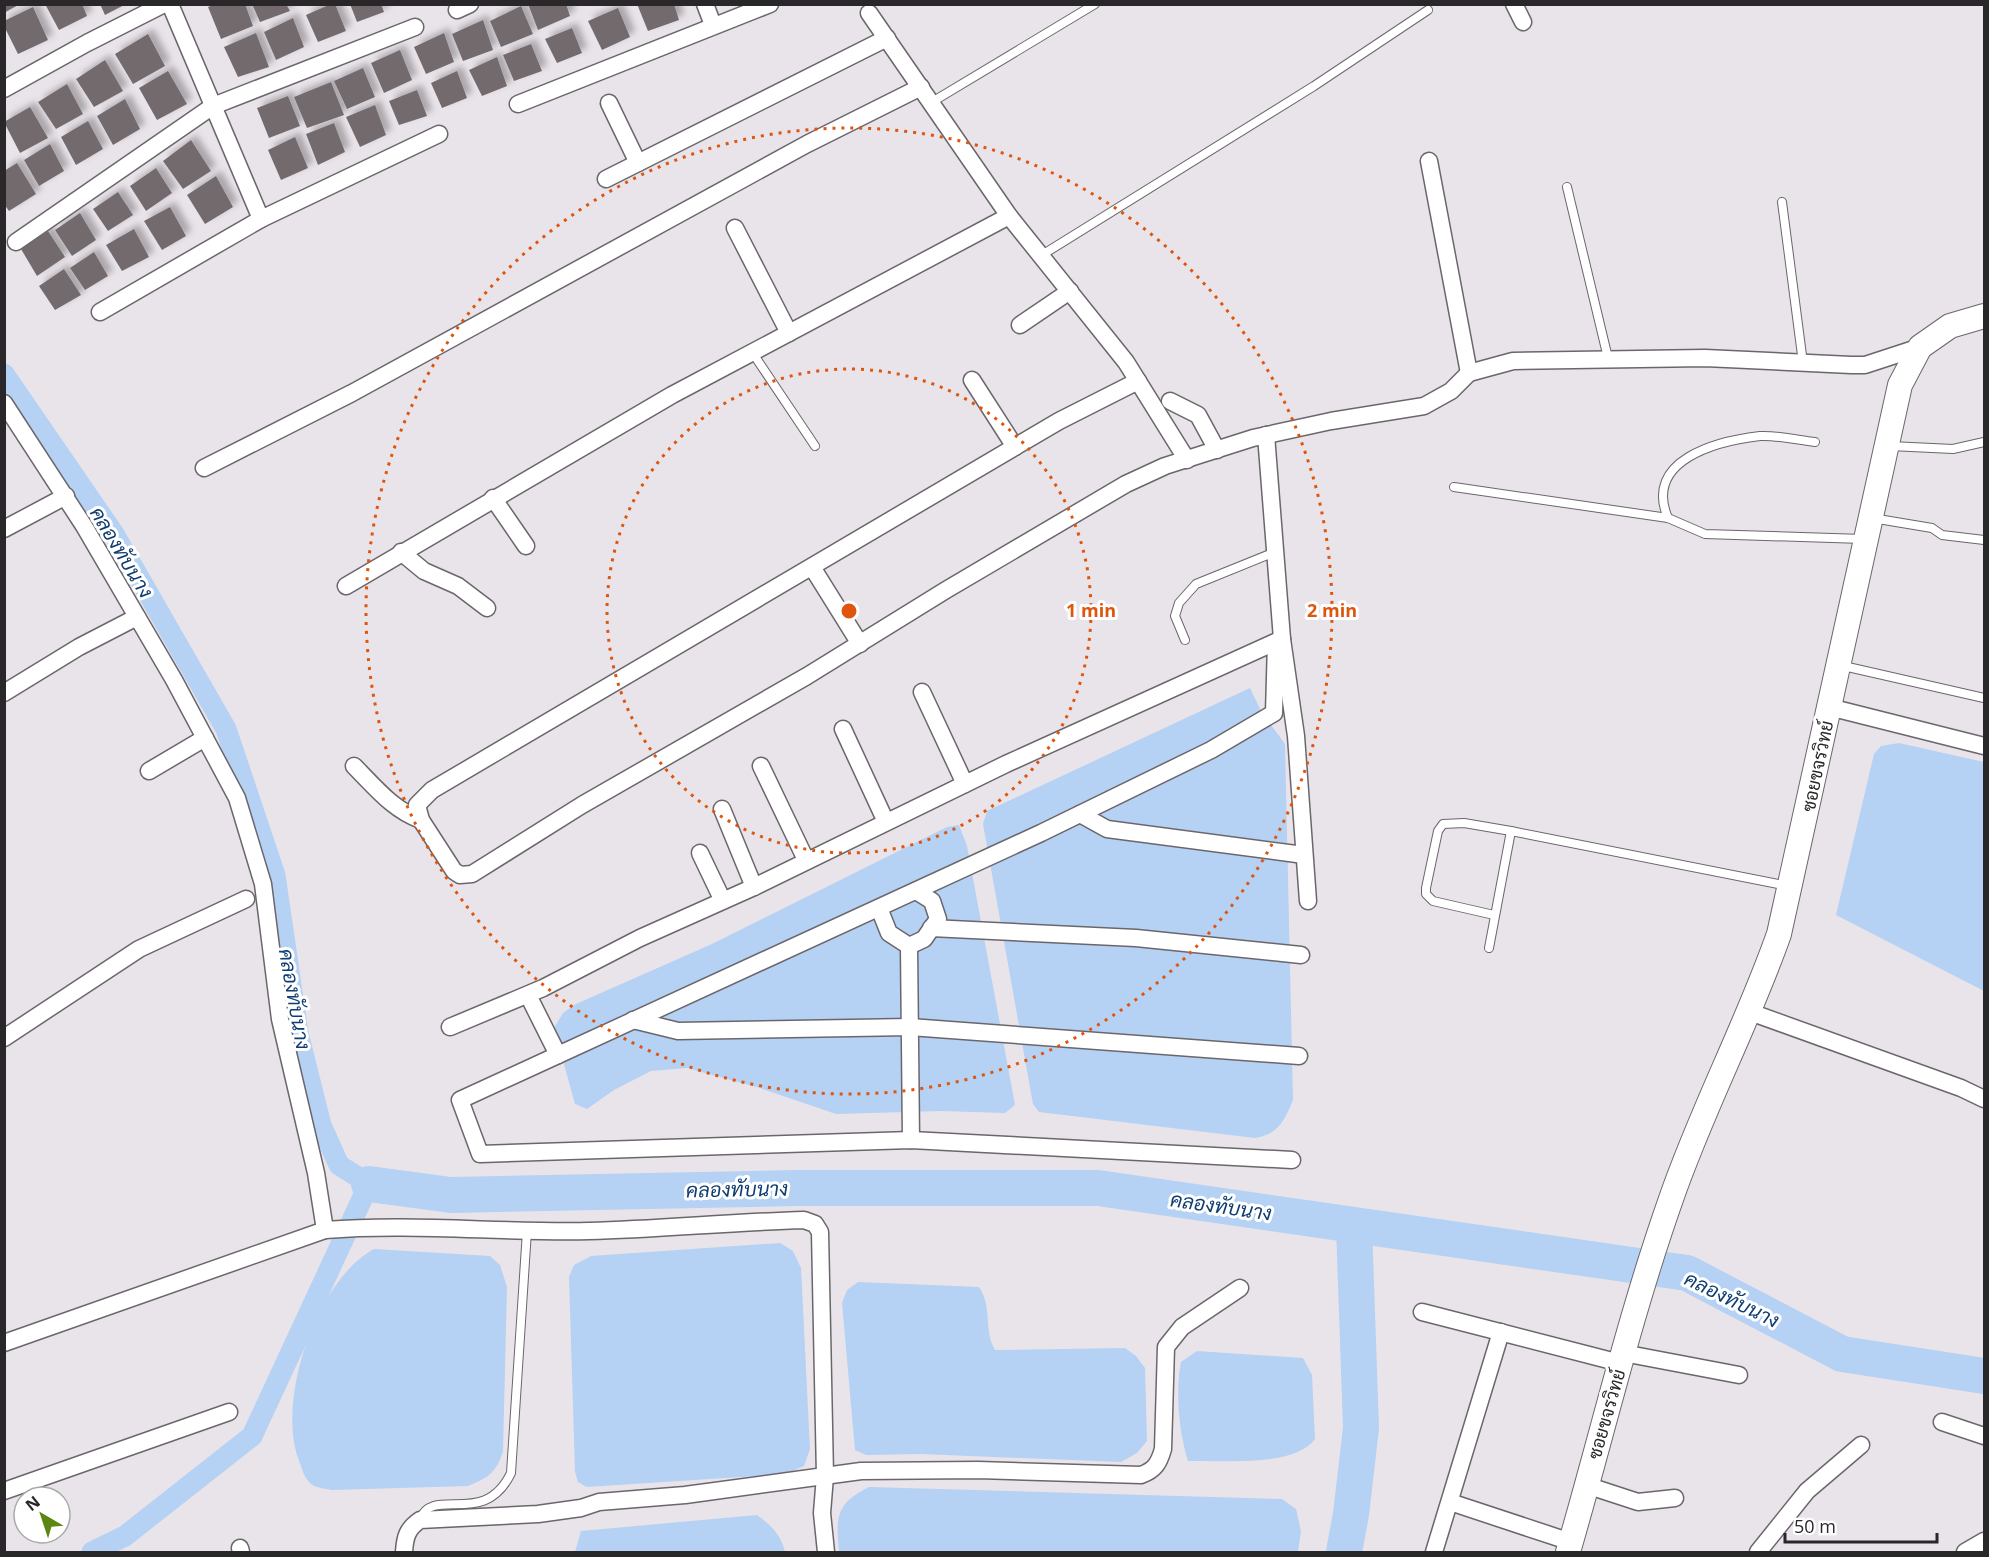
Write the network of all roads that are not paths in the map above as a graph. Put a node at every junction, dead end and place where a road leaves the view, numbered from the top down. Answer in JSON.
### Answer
{"nodes":[{"id":1,"x":164,"y":4,"type":"edge"},
{"id":2,"x":170,"y":4,"type":"edge"},
{"id":3,"x":705,"y":4,"type":"edge"},
{"id":4,"x":770,"y":4,"type":"edge"},
{"id":5,"x":1095,"y":4,"type":"edge"},
{"id":6,"x":1514,"y":4,"type":"edge"},
{"id":7,"x":1428,"y":10,"type":"dead end"},
{"id":8,"x":869,"y":13,"type":"dead end"},
{"id":9,"x":1523,"y":22,"type":"dead end"},
{"id":10,"x":713,"y":25,"type":"junction"},
{"id":11,"x":415,"y":27,"type":"dead end"},
{"id":12,"x":887,"y":38,"type":"junction"},
{"id":13,"x":921,"y":87,"type":"junction"},
{"id":14,"x":4,"y":89,"type":"edge"},
{"id":15,"x":609,"y":102,"type":"dead end"},
{"id":16,"x":932,"y":102,"type":"junction"},
{"id":17,"x":518,"y":104,"type":"dead end"},
{"id":18,"x":213,"y":106,"type":"junction"},
{"id":19,"x":439,"y":134,"type":"dead end"},
{"id":20,"x":1429,"y":161,"type":"dead end"},
{"id":21,"x":638,"y":163,"type":"junction"},
{"id":22,"x":606,"y":179,"type":"dead end"},
{"id":23,"x":1567,"y":187,"type":"dead end"},
{"id":24,"x":1782,"y":202,"type":"dead end"},
{"id":25,"x":1009,"y":216,"type":"junction"},
{"id":26,"x":261,"y":219,"type":"junction"},
{"id":27,"x":735,"y":228,"type":"dead end"},
{"id":28,"x":16,"y":242,"type":"dead end"},
{"id":29,"x":1042,"y":255,"type":"junction"},
{"id":30,"x":1071,"y":291,"type":"junction"},
{"id":31,"x":100,"y":312,"type":"dead end"},
{"id":32,"x":1984,"y":316,"type":"edge"},
{"id":33,"x":1020,"y":325,"type":"dead end"},
{"id":34,"x":789,"y":333,"type":"junction"},
{"id":35,"x":1920,"y":347,"type":"junction"},
{"id":36,"x":752,"y":352,"type":"junction"},
{"id":37,"x":1608,"y":358,"type":"junction"},
{"id":38,"x":1803,"y":363,"type":"junction"},
{"id":39,"x":1469,"y":373,"type":"junction"},
{"id":40,"x":972,"y":380,"type":"dead end"},
{"id":41,"x":1138,"y":381,"type":"junction"},
{"id":42,"x":1170,"y":401,"type":"dead end"},
{"id":43,"x":4,"y":403,"type":"edge"},
{"id":44,"x":1266,"y":435,"type":"junction"},
{"id":45,"x":1815,"y":442,"type":"dead end"},
{"id":46,"x":1984,"y":442,"type":"edge"},
{"id":47,"x":815,"y":446,"type":"dead end"},
{"id":48,"x":1887,"y":446,"type":"junction"},
{"id":49,"x":1016,"y":447,"type":"junction"},
{"id":50,"x":1216,"y":450,"type":"junction"},
{"id":51,"x":1187,"y":460,"type":"junction"},
{"id":52,"x":204,"y":468,"type":"dead end"},
{"id":53,"x":1454,"y":488,"type":"dead end"},
{"id":54,"x":66,"y":496,"type":"junction"},
{"id":55,"x":493,"y":498,"type":"junction"},
{"id":56,"x":1668,"y":518,"type":"junction"},
{"id":57,"x":4,"y":529,"type":"edge"},
{"id":58,"x":1869,"y":529,"type":"junction"},
{"id":59,"x":1984,"y":540,"type":"edge"},
{"id":60,"x":526,"y":546,"type":"dead end"},
{"id":61,"x":401,"y":552,"type":"junction"},
{"id":62,"x":1275,"y":552,"type":"junction"},
{"id":63,"x":812,"y":567,"type":"junction"},
{"id":64,"x":346,"y":586,"type":"dead end"},
{"id":65,"x":487,"y":608,"type":"dead end"},
{"id":66,"x":137,"y":617,"type":"junction"},
{"id":67,"x":1185,"y":640,"type":"dead end"},
{"id":68,"x":1279,"y":641,"type":"junction"},
{"id":69,"x":860,"y":644,"type":"junction"},
{"id":70,"x":1839,"y":665,"type":"junction"},
{"id":71,"x":922,"y":692,"type":"dead end"},
{"id":72,"x":4,"y":693,"type":"edge"},
{"id":73,"x":1984,"y":698,"type":"edge"},
{"id":74,"x":1829,"y":708,"type":"junction"},
{"id":75,"x":843,"y":729,"type":"dead end"},
{"id":76,"x":205,"y":738,"type":"junction"},
{"id":77,"x":1984,"y":746,"type":"edge"},
{"id":78,"x":354,"y":766,"type":"dead end"},
{"id":79,"x":761,"y":766,"type":"dead end"},
{"id":80,"x":149,"y":771,"type":"dead end"},
{"id":81,"x":965,"y":784,"type":"junction"},
{"id":82,"x":722,"y":809,"type":"dead end"},
{"id":83,"x":1080,"y":814,"type":"junction"},
{"id":84,"x":421,"y":820,"type":"junction"},
{"id":85,"x":886,"y":822,"type":"junction"},
{"id":86,"x":1511,"y":831,"type":"junction"},
{"id":87,"x":700,"y":853,"type":"dead end"},
{"id":88,"x":1304,"y":855,"type":"junction"},
{"id":89,"x":806,"y":860,"type":"junction"},
{"id":90,"x":754,"y":887,"type":"junction"},
{"id":91,"x":1791,"y":887,"type":"junction"},
{"id":92,"x":916,"y":891,"type":"junction"},
{"id":93,"x":722,"y":899,"type":"junction"},
{"id":94,"x":246,"y":900,"type":"dead end"},
{"id":95,"x":1308,"y":901,"type":"dead end"},
{"id":96,"x":879,"y":908,"type":"junction"},
{"id":97,"x":1494,"y":915,"type":"junction"},
{"id":98,"x":931,"y":928,"type":"junction"},
{"id":99,"x":909,"y":946,"type":"junction"},
{"id":100,"x":1489,"y":948,"type":"dead end"},
{"id":101,"x":1301,"y":955,"type":"dead end"},
{"id":102,"x":528,"y":994,"type":"junction"},
{"id":103,"x":1750,"y":1012,"type":"junction"},
{"id":104,"x":633,"y":1020,"type":"junction"},
{"id":105,"x":450,"y":1027,"type":"dead end"},
{"id":106,"x":910,"y":1027,"type":"junction"},
{"id":107,"x":4,"y":1038,"type":"edge"},
{"id":108,"x":558,"y":1055,"type":"junction"},
{"id":109,"x":1299,"y":1056,"type":"dead end"},
{"id":110,"x":1984,"y":1100,"type":"edge"},
{"id":111,"x":911,"y":1140,"type":"junction"},
{"id":112,"x":1292,"y":1160,"type":"dead end"},
{"id":113,"x":325,"y":1230,"type":"junction"},
{"id":114,"x":527,"y":1231,"type":"junction"},
{"id":115,"x":1240,"y":1288,"type":"dead end"},
{"id":116,"x":1422,"y":1312,"type":"dead end"},
{"id":117,"x":1501,"y":1332,"type":"junction"},
{"id":118,"x":4,"y":1343,"type":"edge"},
{"id":119,"x":1622,"y":1358,"type":"junction"},
{"id":120,"x":1739,"y":1375,"type":"dead end"},
{"id":121,"x":229,"y":1412,"type":"dead end"},
{"id":122,"x":1942,"y":1422,"type":"dead end"},
{"id":123,"x":1984,"y":1436,"type":"edge"},
{"id":124,"x":1861,"y":1445,"type":"dead end"},
{"id":125,"x":825,"y":1476,"type":"junction"},
{"id":126,"x":1586,"y":1485,"type":"junction"},
{"id":127,"x":4,"y":1491,"type":"edge"},
{"id":128,"x":1675,"y":1498,"type":"dead end"},
{"id":129,"x":1450,"y":1502,"type":"junction"},
{"id":130,"x":420,"y":1520,"type":"junction"},
{"id":131,"x":1984,"y":1541,"type":"edge"},
{"id":132,"x":1569,"y":1547,"type":"edge"},
{"id":133,"x":404,"y":1552,"type":"edge"},
{"id":134,"x":826,"y":1552,"type":"edge"},
{"id":135,"x":1434,"y":1552,"type":"edge"},
{"id":136,"x":1758,"y":1552,"type":"edge"},
{"id":137,"x":1965,"y":1552,"type":"edge"}],
"edges":[{"from":1,"to":14,"type":"street"},
{"from":2,"to":18,"type":"street"},
{"from":3,"to":10,"type":"street"},
{"from":4,"to":10,"type":"street"},
{"from":5,"to":16,"type":"lane"},
{"from":6,"to":9,"type":"street"},
{"from":7,"to":29,"type":"lane"},
{"from":8,"to":12,"type":"street"},
{"from":10,"to":17,"type":"street"},
{"from":11,"to":18,"type":"street"},
{"from":12,"to":13,"type":"street"},
{"from":12,"to":21,"type":"street"},
{"from":13,"to":16,"type":"street"},
{"from":13,"to":52,"type":"street"},
{"from":15,"to":21,"type":"street"},
{"from":16,"to":25,"type":"street"},
{"from":18,"to":26,"type":"street"},
{"from":18,"to":28,"type":"street"},
{"from":19,"to":26,"type":"street"},
{"from":20,"to":39,"type":"street"},
{"from":21,"to":22,"type":"street"},
{"from":23,"to":37,"type":"lane"},
{"from":24,"to":38,"type":"lane"},
{"from":25,"to":29,"type":"street"},
{"from":25,"to":34,"type":"street"},
{"from":26,"to":31,"type":"street"},
{"from":27,"to":34,"type":"street"},
{"from":29,"to":30,"type":"street"},
{"from":30,"to":33,"type":"street"},
{"from":30,"to":41,"type":"street"},
{"from":32,"to":35,"type":"street","name":"ซอยขจรวิทย์"},
{"from":34,"to":36,"type":"street"},
{"from":35,"to":38,"type":"street"},
{"from":35,"to":48,"type":"street","name":"ซอยขจรวิทย์"},
{"from":36,"to":47,"type":"lane"},
{"from":36,"to":55,"type":"street"},
{"from":37,"to":38,"type":"street"},
{"from":37,"to":39,"type":"street"},
{"from":39,"to":44,"type":"street"},
{"from":40,"to":49,"type":"street"},
{"from":41,"to":49,"type":"street"},
{"from":41,"to":51,"type":"street"},
{"from":42,"to":50,"type":"street"},
{"from":43,"to":54,"type":"street"},
{"from":44,"to":50,"type":"street"},
{"from":44,"to":62,"type":"street"},
{"from":45,"to":56,"type":"lane"},
{"from":46,"to":48,"type":"lane"},
{"from":48,"to":58,"type":"street","name":"ซอยขจรวิทย์"},
{"from":49,"to":63,"type":"street"},
{"from":50,"to":51,"type":"street"},
{"from":51,"to":69,"type":"street"},
{"from":53,"to":56,"type":"lane"},
{"from":54,"to":57,"type":"street"},
{"from":54,"to":66,"type":"street"},
{"from":55,"to":60,"type":"street"},
{"from":55,"to":61,"type":"street"},
{"from":56,"to":58,"type":"lane"},
{"from":58,"to":59,"type":"lane"},
{"from":58,"to":70,"type":"street","name":"ซอยขจรวิทย์"},
{"from":61,"to":64,"type":"street"},
{"from":61,"to":65,"type":"street"},
{"from":62,"to":67,"type":"lane"},
{"from":62,"to":68,"type":"street"},
{"from":63,"to":69,"type":"street"},
{"from":63,"to":84,"type":"street"},
{"from":66,"to":72,"type":"street"},
{"from":66,"to":76,"type":"street"},
{"from":68,"to":81,"type":"street"},
{"from":68,"to":83,"type":"street"},
{"from":68,"to":88,"type":"street"},
{"from":69,"to":84,"type":"street"},
{"from":70,"to":73,"type":"lane"},
{"from":70,"to":74,"type":"street","name":"ซอยขจรวิทย์"},
{"from":71,"to":81,"type":"street"},
{"from":74,"to":77,"type":"street"},
{"from":74,"to":91,"type":"street","name":"ซอยขจรวิทย์"},
{"from":75,"to":85,"type":"street"},
{"from":76,"to":80,"type":"street"},
{"from":76,"to":113,"type":"street"},
{"from":78,"to":84,"type":"street"},
{"from":79,"to":89,"type":"street"},
{"from":81,"to":85,"type":"street"},
{"from":82,"to":90,"type":"street"},
{"from":83,"to":88,"type":"street"},
{"from":83,"to":92,"type":"street"},
{"from":85,"to":89,"type":"street"},
{"from":86,"to":91,"type":"lane"},
{"from":86,"to":97,"type":"lane"},
{"from":86,"to":97,"type":"lane"},
{"from":87,"to":93,"type":"street"},
{"from":88,"to":95,"type":"street"},
{"from":89,"to":90,"type":"street"},
{"from":90,"to":93,"type":"street"},
{"from":91,"to":103,"type":"street","name":"ซอยขจรวิทย์"},
{"from":92,"to":96,"type":"street"},
{"from":92,"to":98,"type":"street"},
{"from":93,"to":102,"type":"street"},
{"from":94,"to":107,"type":"street"},
{"from":96,"to":99,"type":"street"},
{"from":96,"to":104,"type":"street"},
{"from":97,"to":100,"type":"lane"},
{"from":98,"to":99,"type":"street"},
{"from":98,"to":101,"type":"street"},
{"from":99,"to":106,"type":"street"},
{"from":102,"to":105,"type":"street"},
{"from":102,"to":108,"type":"street"},
{"from":103,"to":110,"type":"street"},
{"from":103,"to":119,"type":"street","name":"ซอยขจรวิทย์"},
{"from":104,"to":106,"type":"street"},
{"from":104,"to":108,"type":"street"},
{"from":106,"to":109,"type":"street"},
{"from":106,"to":111,"type":"street"},
{"from":108,"to":111,"type":"street"},
{"from":111,"to":112,"type":"street"},
{"from":113,"to":114,"type":"street"},
{"from":113,"to":118,"type":"street"},
{"from":114,"to":125,"type":"street"},
{"from":114,"to":130,"type":"lane"},
{"from":115,"to":125,"type":"street"},
{"from":116,"to":117,"type":"street"},
{"from":117,"to":119,"type":"street"},
{"from":117,"to":129,"type":"street"},
{"from":119,"to":120,"type":"street"},
{"from":119,"to":126,"type":"street","name":"ซอยขจรวิทย์"},
{"from":121,"to":127,"type":"street"},
{"from":122,"to":123,"type":"street"},
{"from":124,"to":136,"type":"street"},
{"from":125,"to":130,"type":"street"},
{"from":125,"to":134,"type":"street"},
{"from":126,"to":128,"type":"street"},
{"from":126,"to":132,"type":"street","name":"ซอยขจรวิทย์"},
{"from":129,"to":132,"type":"street"},
{"from":129,"to":135,"type":"street"},
{"from":130,"to":133,"type":"street"},
{"from":131,"to":137,"type":"street"}]}
